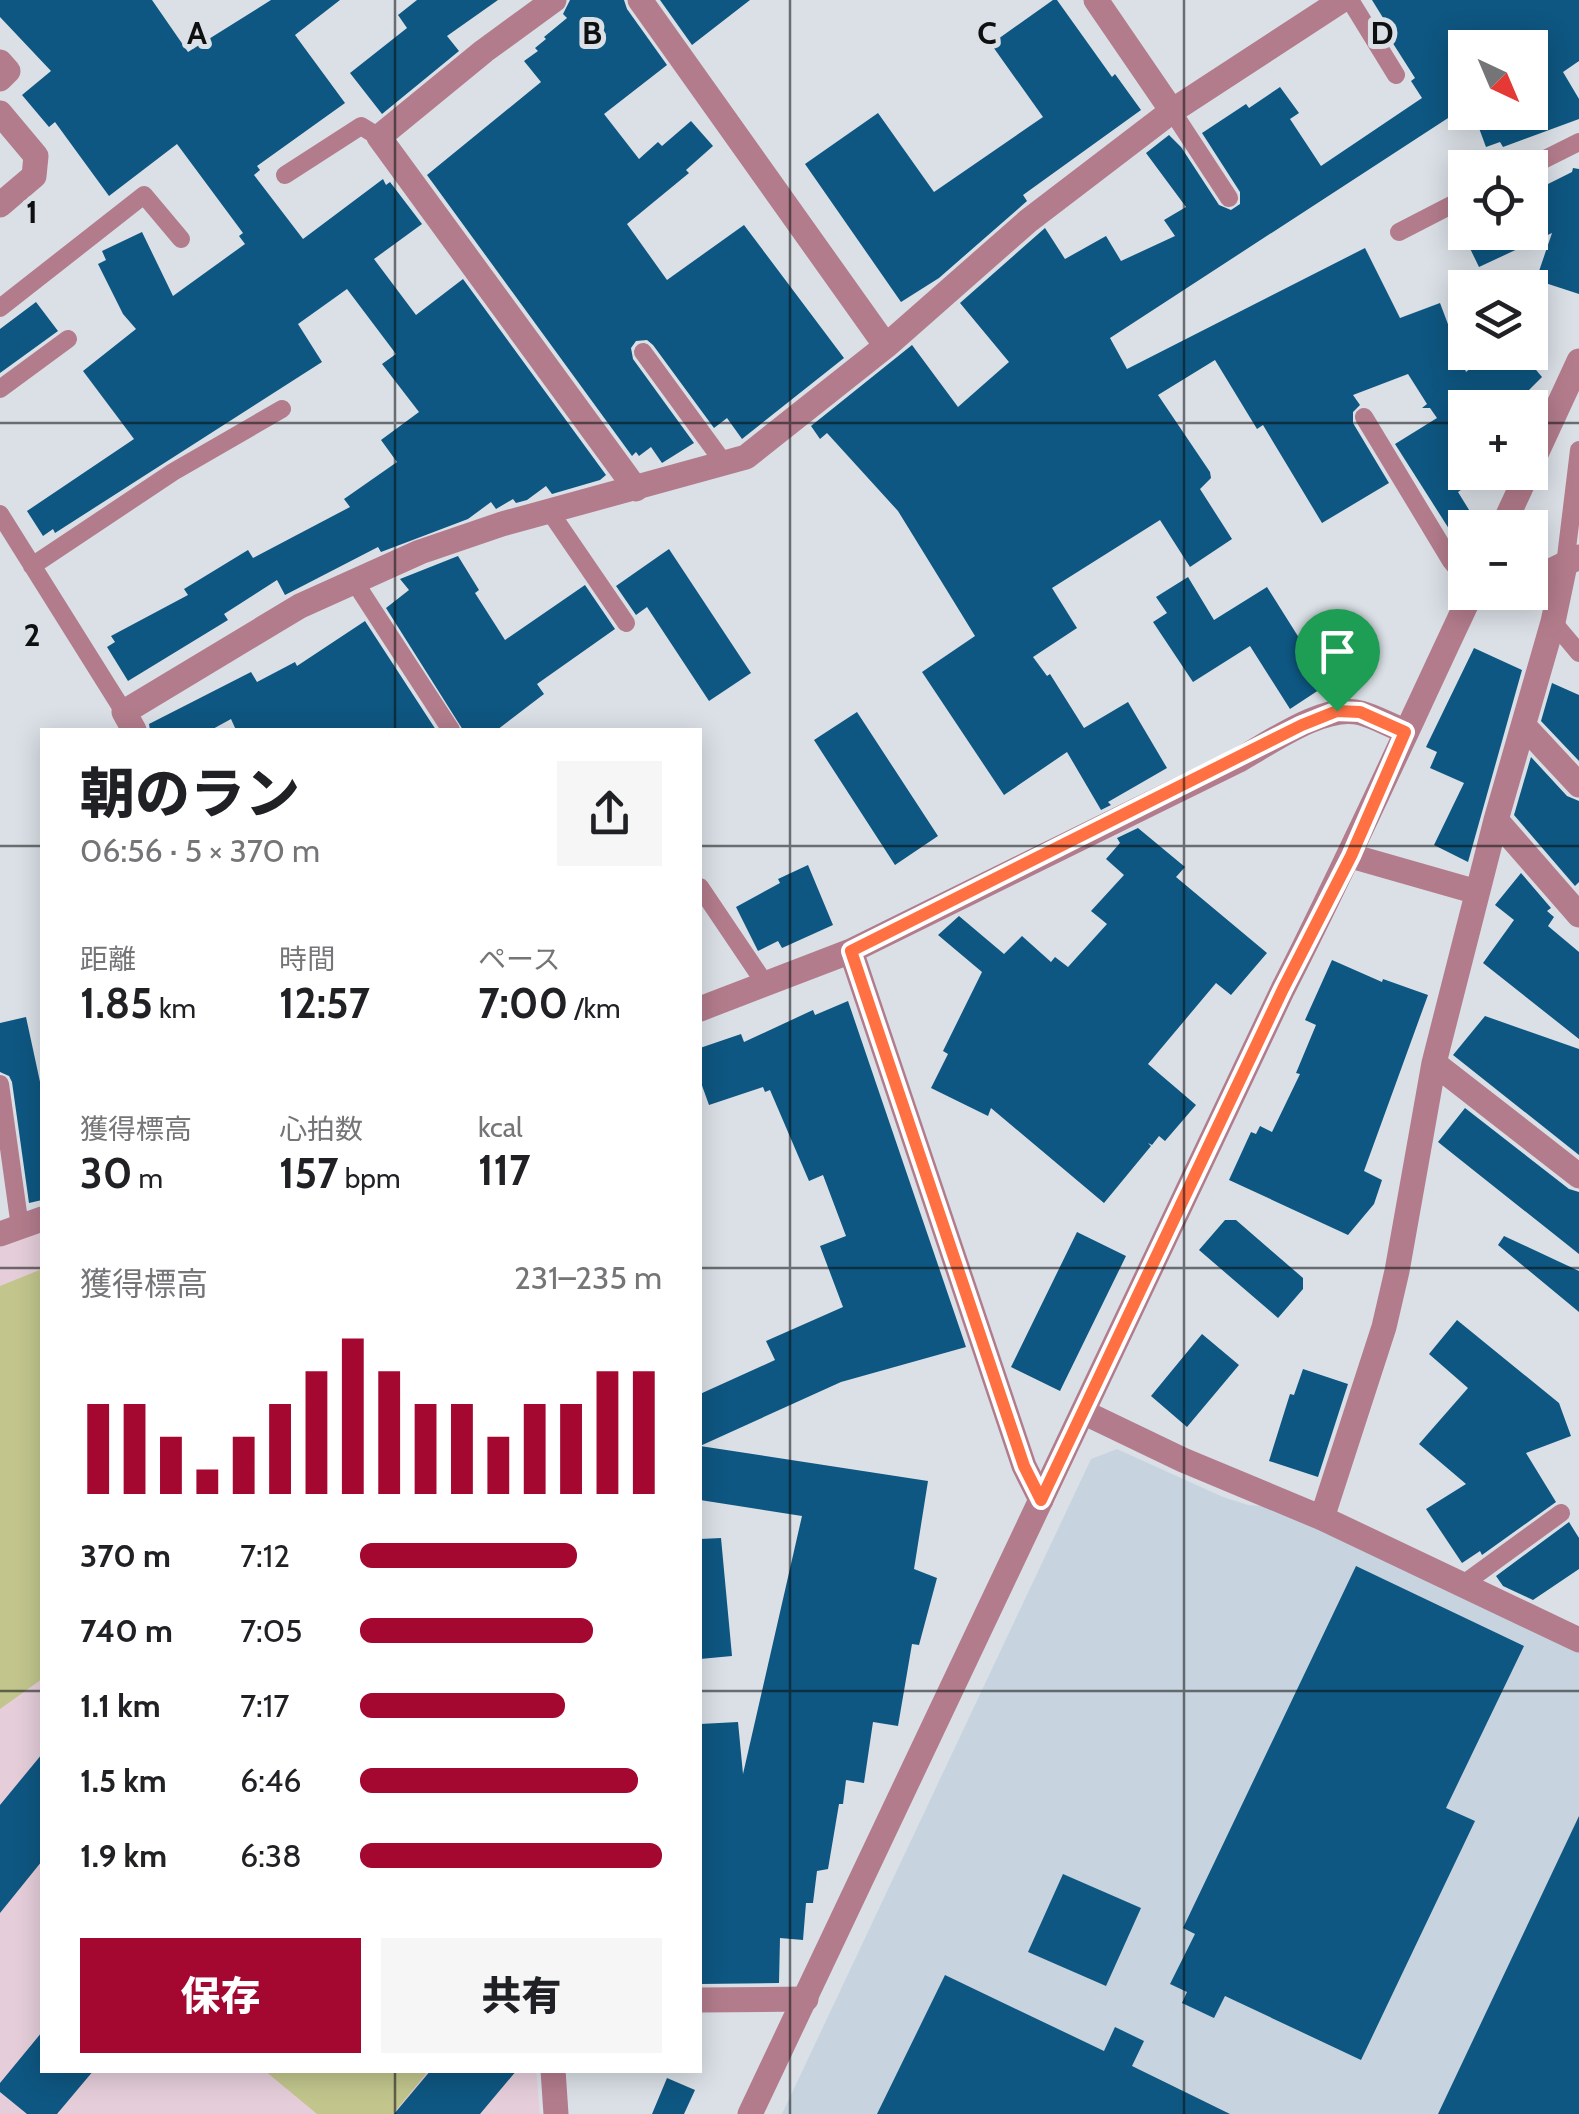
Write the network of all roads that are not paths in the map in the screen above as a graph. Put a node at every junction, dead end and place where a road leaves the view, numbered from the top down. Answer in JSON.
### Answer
{"nodes":[{"id":1,"x":554,"y":0,"type":"edge"},
{"id":2,"x":640,"y":0,"type":"edge"},
{"id":3,"x":1096,"y":0,"type":"edge"},
{"id":4,"x":1342,"y":0,"type":"edge"},
{"id":5,"x":1350,"y":0,"type":"edge"},
{"id":6,"x":0,"y":62,"type":"edge"},
{"id":7,"x":1396,"y":75,"type":"dead end"},
{"id":8,"x":0,"y":80,"type":"edge"},
{"id":9,"x":1172,"y":111,"type":"junction"},
{"id":10,"x":0,"y":113,"type":"edge"},
{"id":11,"x":379,"y":137,"type":"junction"},
{"id":12,"x":1579,"y":142,"type":"edge"},
{"id":13,"x":1548,"y":158,"type":"edge"},
{"id":14,"x":285,"y":175,"type":"dead end"},
{"id":15,"x":1229,"y":198,"type":"dead end"},
{"id":16,"x":0,"y":205,"type":"edge"},
{"id":17,"x":1448,"y":207,"type":"edge"},
{"id":18,"x":1399,"y":232,"type":"dead end"},
{"id":19,"x":180,"y":239,"type":"dead end"},
{"id":20,"x":0,"y":308,"type":"edge"},
{"id":21,"x":68,"y":339,"type":"dead end"},
{"id":22,"x":886,"y":346,"type":"junction"},
{"id":23,"x":643,"y":352,"type":"dead end"},
{"id":24,"x":1578,"y":362,"type":"edge"},
{"id":25,"x":1579,"y":382,"type":"edge"},
{"id":26,"x":0,"y":389,"type":"edge"},
{"id":27,"x":282,"y":409,"type":"dead end"},
{"id":28,"x":1364,"y":417,"type":"dead end"},
{"id":29,"x":1548,"y":428,"type":"edge"},
{"id":30,"x":1579,"y":450,"type":"edge"},
{"id":31,"x":724,"y":463,"type":"junction"},
{"id":32,"x":636,"y":490,"type":"junction"},
{"id":33,"x":550,"y":512,"type":"junction"},
{"id":34,"x":0,"y":514,"type":"edge"},
{"id":35,"x":1448,"y":557,"type":"edge"},
{"id":36,"x":1572,"y":561,"type":"edge"},
{"id":37,"x":32,"y":566,"type":"junction"},
{"id":38,"x":1548,"y":572,"type":"edge"},
{"id":39,"x":354,"y":581,"type":"junction"},
{"id":40,"x":1463,"y":610,"type":"edge"},
{"id":41,"x":626,"y":622,"type":"dead end"},
{"id":42,"x":1552,"y":622,"type":"junction"},
{"id":43,"x":1579,"y":654,"type":"edge"},
{"id":44,"x":129,"y":721,"type":"edge"},
{"id":45,"x":1524,"y":726,"type":"junction"},
{"id":46,"x":450,"y":728,"type":"edge"},
{"id":47,"x":1405,"y":732,"type":"junction"},
{"id":48,"x":1579,"y":785,"type":"edge"},
{"id":49,"x":1496,"y":820,"type":"junction"},
{"id":50,"x":1351,"y":856,"type":"junction"},
{"id":51,"x":702,"y":890,"type":"edge"},
{"id":52,"x":1477,"y":892,"type":"junction"},
{"id":53,"x":1579,"y":915,"type":"edge"},
{"id":54,"x":851,"y":951,"type":"junction"},
{"id":55,"x":766,"y":984,"type":"junction"},
{"id":56,"x":702,"y":1008,"type":"edge"},
{"id":57,"x":1434,"y":1063,"type":"junction"},
{"id":58,"x":0,"y":1084,"type":"edge"},
{"id":59,"x":1579,"y":1176,"type":"edge"},
{"id":60,"x":21,"y":1227,"type":"edge"},
{"id":61,"x":1083,"y":1412,"type":"junction"},
{"id":62,"x":1041,"y":1500,"type":"junction"},
{"id":63,"x":1561,"y":1513,"type":"dead end"},
{"id":64,"x":1322,"y":1518,"type":"junction"},
{"id":65,"x":1462,"y":1585,"type":"junction"},
{"id":66,"x":1579,"y":1640,"type":"edge"},
{"id":67,"x":806,"y":1999,"type":"junction"},
{"id":68,"x":702,"y":2000,"type":"edge"},
{"id":69,"x":554,"y":2073,"type":"edge"},
{"id":70,"x":556,"y":2114,"type":"edge"},
{"id":71,"x":750,"y":2114,"type":"edge"}],
"edges":[{"from":1,"to":11,"type":"street"},
{"from":2,"to":22,"type":"street"},
{"from":3,"to":9,"type":"street"},
{"from":4,"to":9,"type":"street"},
{"from":5,"to":7,"type":"lane"},
{"from":6,"to":8,"type":"street"},
{"from":9,"to":15,"type":"lane"},
{"from":9,"to":22,"type":"street"},
{"from":10,"to":16,"type":"street"},
{"from":11,"to":14,"type":"lane"},
{"from":11,"to":32,"type":"street"},
{"from":12,"to":13,"type":"lane"},
{"from":17,"to":18,"type":"lane"},
{"from":19,"to":20,"type":"lane"},
{"from":21,"to":26,"type":"lane"},
{"from":22,"to":31,"type":"street"},
{"from":23,"to":31,"type":"lane"},
{"from":24,"to":25,"type":"lane"},
{"from":24,"to":29,"type":"street"},
{"from":27,"to":37,"type":"lane"},
{"from":28,"to":35,"type":"lane"},
{"from":30,"to":36,"type":"lane"},
{"from":31,"to":32,"type":"street"},
{"from":32,"to":33,"type":"street"},
{"from":33,"to":39,"type":"street"},
{"from":33,"to":41,"type":"lane"},
{"from":34,"to":37,"type":"lane"},
{"from":36,"to":38,"type":"street"},
{"from":36,"to":42,"type":"street"},
{"from":37,"to":44,"type":"lane"},
{"from":39,"to":44,"type":"street"},
{"from":39,"to":46,"type":"lane"},
{"from":40,"to":47,"type":"street"},
{"from":42,"to":43,"type":"lane"},
{"from":42,"to":45,"type":"street"},
{"from":45,"to":48,"type":"street"},
{"from":45,"to":49,"type":"street"},
{"from":47,"to":50,"type":"street"},
{"from":47,"to":54,"type":"street"},
{"from":49,"to":52,"type":"street"},
{"from":49,"to":53,"type":"street"},
{"from":50,"to":52,"type":"street"},
{"from":50,"to":61,"type":"street"},
{"from":51,"to":55,"type":"lane"},
{"from":52,"to":57,"type":"street"},
{"from":54,"to":55,"type":"street"},
{"from":54,"to":62,"type":"street"},
{"from":55,"to":56,"type":"street"},
{"from":57,"to":59,"type":"street"},
{"from":57,"to":64,"type":"street"},
{"from":58,"to":60,"type":"lane"},
{"from":61,"to":62,"type":"street"},
{"from":61,"to":64,"type":"street"},
{"from":62,"to":67,"type":"street"},
{"from":63,"to":65,"type":"lane"},
{"from":64,"to":65,"type":"street"},
{"from":65,"to":66,"type":"street"},
{"from":67,"to":68,"type":"street"},
{"from":67,"to":71,"type":"street"},
{"from":69,"to":70,"type":"street"}]}
